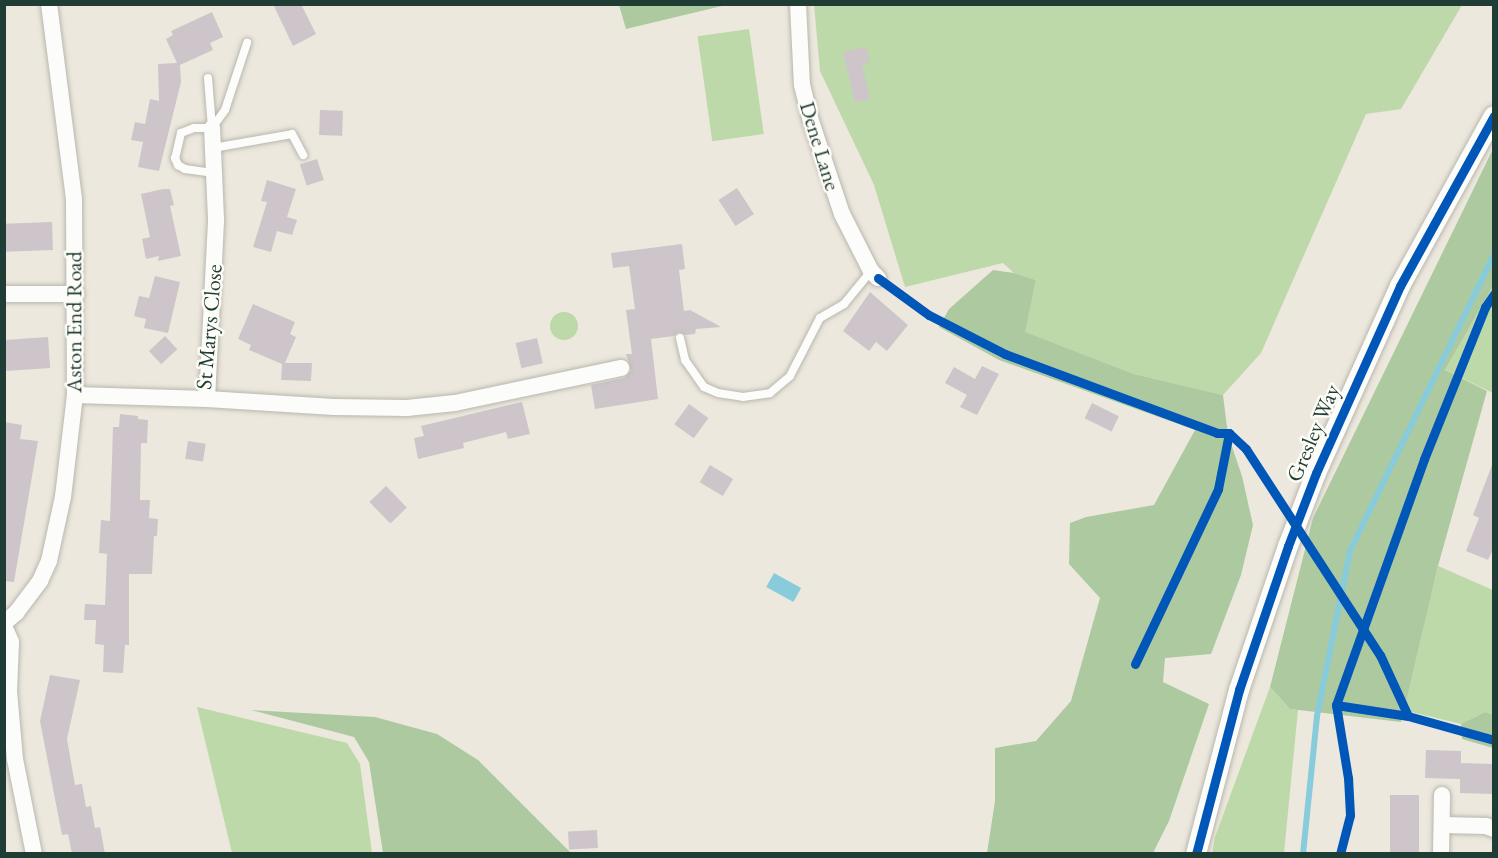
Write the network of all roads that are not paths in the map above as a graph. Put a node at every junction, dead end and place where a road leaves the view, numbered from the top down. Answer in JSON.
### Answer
{"nodes":[{"id":1,"x":49,"y":4,"type":"edge"},
{"id":2,"x":798,"y":4,"type":"edge"},
{"id":3,"x":247,"y":43,"type":"dead end"},
{"id":4,"x":208,"y":78,"type":"dead end"},
{"id":5,"x":1494,"y":116,"type":"edge"},
{"id":6,"x":212,"y":128,"type":"junction"},
{"id":7,"x":213,"y":148,"type":"junction"},
{"id":8,"x":303,"y":155,"type":"dead end"},
{"id":9,"x":213,"y":173,"type":"junction"},
{"id":10,"x":874,"y":274,"type":"joint"},
{"id":11,"x":4,"y":294,"type":"edge"},
{"id":12,"x":76,"y":294,"type":"junction"},
{"id":13,"x":680,"y":338,"type":"dead end"},
{"id":14,"x":621,"y":368,"type":"dead end"},
{"id":15,"x":75,"y":395,"type":"junction"},
{"id":16,"x":207,"y":399,"type":"junction"},
{"id":17,"x":4,"y":624,"type":"edge"},
{"id":18,"x":1442,"y":795,"type":"dead end"},
{"id":19,"x":1442,"y":825,"type":"junction"},
{"id":20,"x":1494,"y":830,"type":"edge"},
{"id":21,"x":34,"y":854,"type":"edge"},
{"id":22,"x":1196,"y":854,"type":"edge"},
{"id":23,"x":1441,"y":854,"type":"edge"}],
"edges":[{"from":1,"to":12,"type":"street","name":"Aston End Road"},
{"from":2,"to":10,"type":"street","name":"Dene Lane"},
{"from":3,"to":6,"type":"lane"},
{"from":4,"to":6,"type":"lane"},
{"from":5,"to":22,"type":"street","name":"Gresley Way"},
{"from":6,"to":7,"type":"street","name":"St Marys Close"},
{"from":6,"to":9,"type":"lane"},
{"from":7,"to":8,"type":"lane"},
{"from":7,"to":9,"type":"street","name":"St Marys Close"},
{"from":9,"to":16,"type":"street","name":"St Marys Close"},
{"from":10,"to":13,"type":"lane"},
{"from":11,"to":12,"type":"street"},
{"from":12,"to":15,"type":"street","name":"Aston End Road"},
{"from":14,"to":16,"type":"street"},
{"from":15,"to":16,"type":"street","name":"St Marys Close"},
{"from":15,"to":17,"type":"street","name":"Aston End Road"},
{"from":17,"to":21,"type":"street","name":"Aston End Road"},
{"from":18,"to":19,"type":"street"},
{"from":19,"to":20,"type":"street"},
{"from":19,"to":23,"type":"street"}]}
